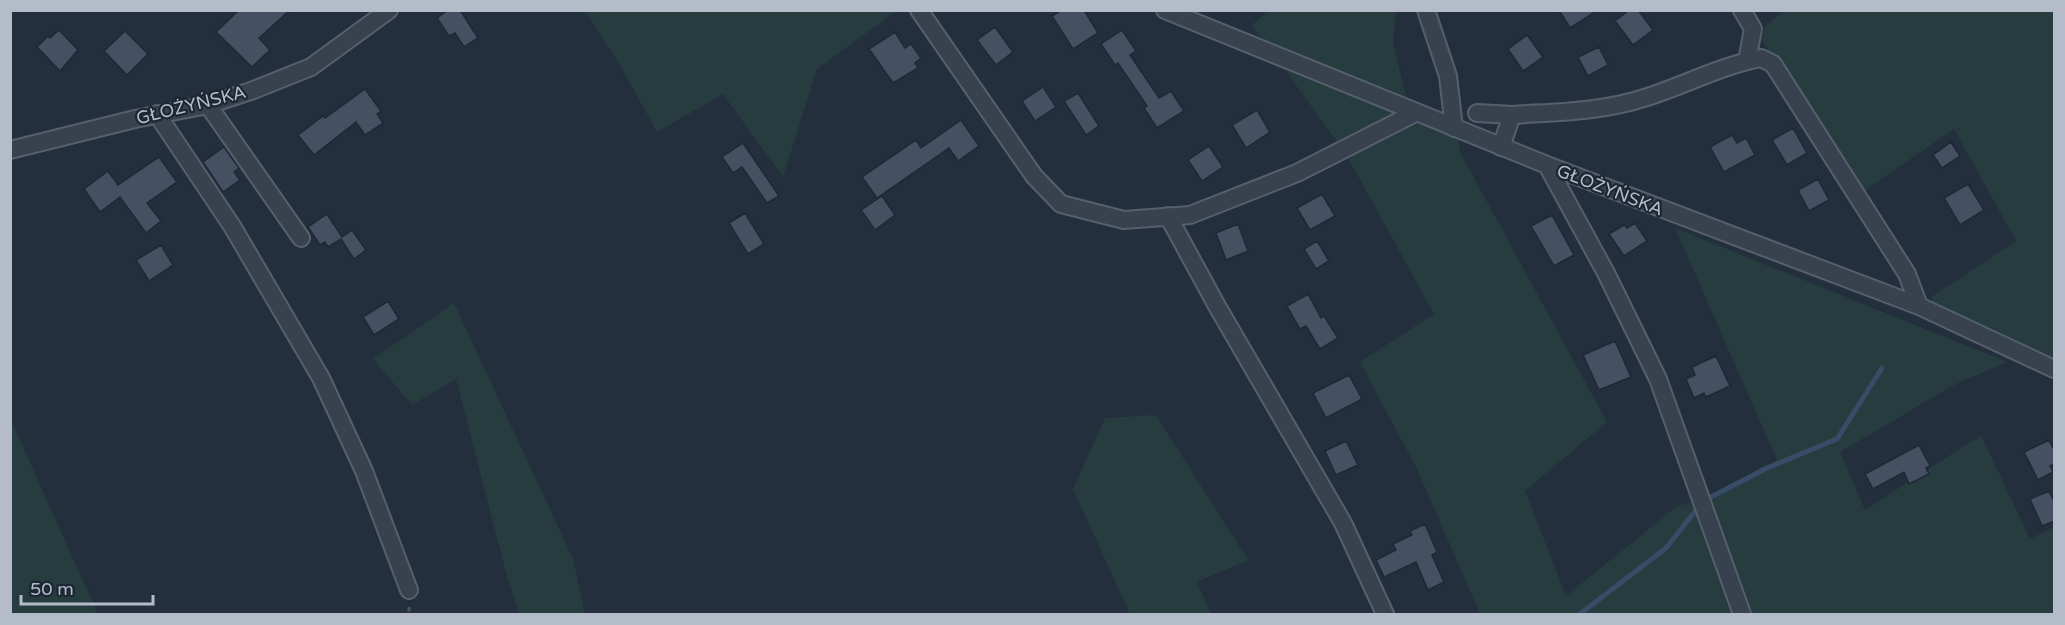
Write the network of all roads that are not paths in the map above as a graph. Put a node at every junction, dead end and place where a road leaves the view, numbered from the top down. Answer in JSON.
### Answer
{"nodes":[{"id":1,"x":389,"y":10,"type":"edge"},
{"id":2,"x":919,"y":10,"type":"edge"},
{"id":3,"x":1165,"y":10,"type":"edge"},
{"id":4,"x":1426,"y":10,"type":"edge"},
{"id":5,"x":1742,"y":10,"type":"edge"},
{"id":6,"x":1747,"y":61,"type":"junction"},
{"id":7,"x":208,"y":105,"type":"junction"},
{"id":8,"x":1415,"y":113,"type":"junction"},
{"id":9,"x":1477,"y":113,"type":"dead end"},
{"id":10,"x":157,"y":114,"type":"junction"},
{"id":11,"x":1512,"y":115,"type":"junction"},
{"id":12,"x":1454,"y":128,"type":"junction"},
{"id":13,"x":1501,"y":147,"type":"junction"},
{"id":14,"x":10,"y":150,"type":"edge"},
{"id":15,"x":1546,"y":165,"type":"junction"},
{"id":16,"x":1168,"y":216,"type":"junction"},
{"id":17,"x":301,"y":238,"type":"dead end"},
{"id":18,"x":1919,"y":306,"type":"junction"},
{"id":19,"x":2055,"y":369,"type":"edge"},
{"id":20,"x":409,"y":590,"type":"dead end"},
{"id":21,"x":1385,"y":615,"type":"edge"},
{"id":22,"x":1742,"y":615,"type":"edge"}],
"edges":[{"from":1,"to":7,"type":"street","name":"GŁOŻYŃSKA"},
{"from":2,"to":16,"type":"street"},
{"from":3,"to":8,"type":"street","name":"GŁOŻYŃSKA"},
{"from":4,"to":12,"type":"street"},
{"from":5,"to":6,"type":"street"},
{"from":6,"to":11,"type":"street"},
{"from":6,"to":18,"type":"street"},
{"from":7,"to":10,"type":"street","name":"GŁOŻYŃSKA"},
{"from":7,"to":17,"type":"street"},
{"from":8,"to":12,"type":"street","name":"GŁOŻYŃSKA"},
{"from":8,"to":16,"type":"street"},
{"from":9,"to":11,"type":"street"},
{"from":10,"to":14,"type":"street","name":"GŁOŻYŃSKA"},
{"from":10,"to":20,"type":"street"},
{"from":11,"to":13,"type":"street"},
{"from":12,"to":13,"type":"street","name":"GŁOŻYŃSKA"},
{"from":13,"to":15,"type":"street","name":"GŁOŻYŃSKA"},
{"from":15,"to":18,"type":"street","name":"GŁOŻYŃSKA"},
{"from":15,"to":22,"type":"street"},
{"from":16,"to":21,"type":"street"},
{"from":18,"to":19,"type":"street","name":"GŁOŻYŃSKA"}]}
